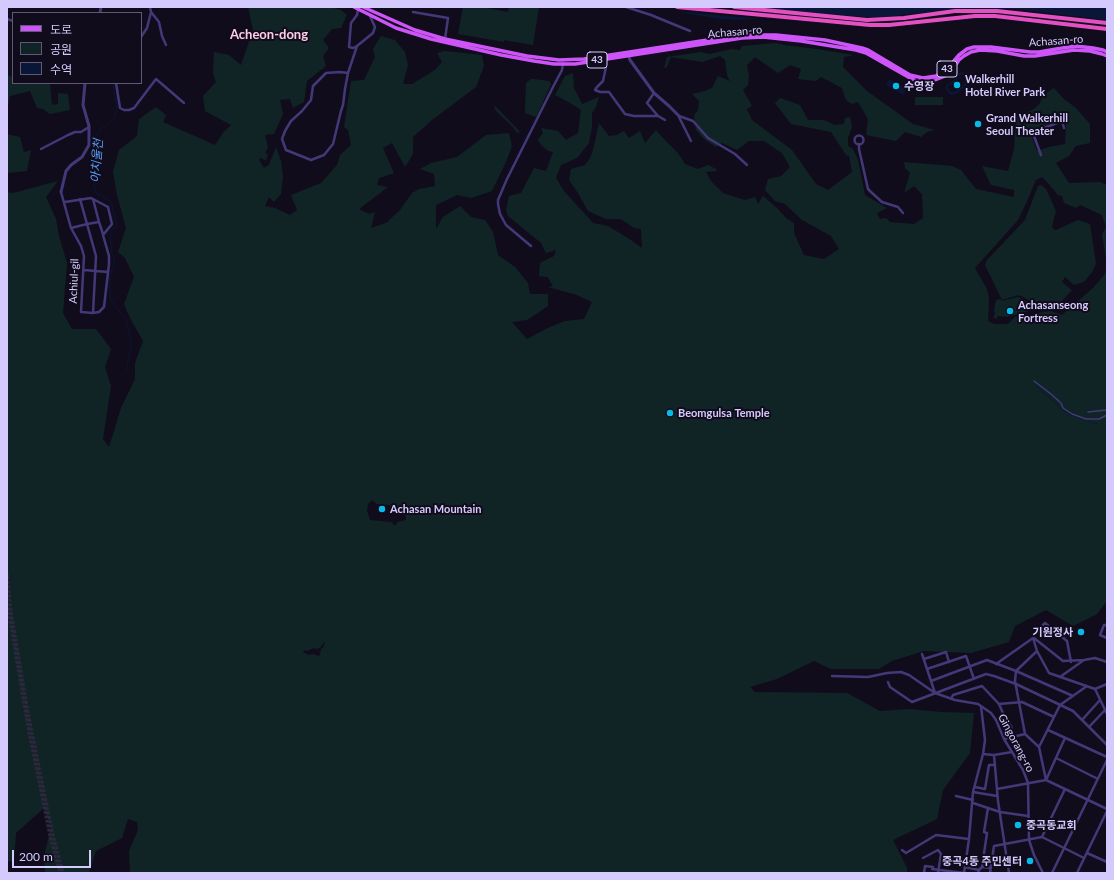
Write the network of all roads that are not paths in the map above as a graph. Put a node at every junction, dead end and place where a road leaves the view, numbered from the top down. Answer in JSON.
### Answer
{"nodes":[{"id":1,"x":150,"y":7,"type":"edge"},
{"id":2,"x":363,"y":7,"type":"edge"},
{"id":3,"x":626,"y":7,"type":"edge"},
{"id":4,"x":677,"y":7,"type":"edge"},
{"id":5,"x":734,"y":7,"type":"edge"},
{"id":6,"x":356,"y":8,"type":"edge"},
{"id":7,"x":151,"y":12,"type":"junction"},
{"id":8,"x":413,"y":12,"type":"dead end"},
{"id":9,"x":369,"y":14,"type":"junction"},
{"id":10,"x":1107,"y":23,"type":"edge"},
{"id":11,"x":1107,"y":28,"type":"edge"},
{"id":12,"x":690,"y":32,"type":"dead end"},
{"id":13,"x":142,"y":35,"type":"edge"},
{"id":14,"x":444,"y":39,"type":"junction"},
{"id":15,"x":166,"y":45,"type":"dead end"},
{"id":16,"x":357,"y":46,"type":"junction"},
{"id":17,"x":1107,"y":52,"type":"edge"},
{"id":18,"x":628,"y":54,"type":"junction"},
{"id":19,"x":1107,"y":56,"type":"edge"},
{"id":20,"x":602,"y":59,"type":"junction"},
{"id":21,"x":543,"y":60,"type":"junction"},
{"id":22,"x":563,"y":62,"type":"junction"},
{"id":23,"x":570,"y":62,"type":"junction"},
{"id":24,"x":348,"y":72,"type":"junction"},
{"id":25,"x":84,"y":84,"type":"edge"},
{"id":26,"x":116,"y":84,"type":"edge"},
{"id":27,"x":654,"y":93,"type":"junction"},
{"id":28,"x":184,"y":103,"type":"dead end"},
{"id":29,"x":658,"y":116,"type":"junction"},
{"id":30,"x":679,"y":116,"type":"junction"},
{"id":31,"x":665,"y":120,"type":"dead end"},
{"id":32,"x":89,"y":126,"type":"junction"},
{"id":33,"x":1064,"y":128,"type":"dead end"},
{"id":34,"x":691,"y":141,"type":"dead end"},
{"id":35,"x":859,"y":144,"type":"dead end"},
{"id":36,"x":41,"y":149,"type":"dead end"},
{"id":37,"x":1041,"y":155,"type":"dead end"},
{"id":38,"x":747,"y":165,"type":"dead end"},
{"id":39,"x":61,"y":192,"type":"joint"},
{"id":40,"x":80,"y":199,"type":"junction"},
{"id":41,"x":93,"y":199,"type":"junction"},
{"id":42,"x":65,"y":202,"type":"junction"},
{"id":43,"x":903,"y":213,"type":"dead end"},
{"id":44,"x":99,"y":222,"type":"junction"},
{"id":45,"x":87,"y":224,"type":"junction"},
{"id":46,"x":71,"y":228,"type":"junction"},
{"id":47,"x":103,"y":235,"type":"junction"},
{"id":48,"x":531,"y":246,"type":"dead end"},
{"id":49,"x":84,"y":270,"type":"junction"},
{"id":50,"x":96,"y":271,"type":"junction"},
{"id":51,"x":108,"y":272,"type":"junction"},
{"id":52,"x":93,"y":313,"type":"junction"},
{"id":53,"x":1034,"y":381,"type":"dead end"},
{"id":54,"x":1107,"y":410,"type":"edge"},
{"id":55,"x":1088,"y":412,"type":"dead end"},
{"id":56,"x":1107,"y":415,"type":"edge"},
{"id":57,"x":1107,"y":625,"type":"edge"},
{"id":58,"x":1034,"y":638,"type":"junction"},
{"id":59,"x":1107,"y":638,"type":"edge"},
{"id":60,"x":1037,"y":651,"type":"junction"},
{"id":61,"x":922,"y":654,"type":"dead end"},
{"id":62,"x":924,"y":659,"type":"junction"},
{"id":63,"x":1084,"y":660,"type":"junction"},
{"id":64,"x":950,"y":662,"type":"junction"},
{"id":65,"x":1071,"y":662,"type":"junction"},
{"id":66,"x":1107,"y":662,"type":"edge"},
{"id":67,"x":996,"y":664,"type":"junction"},
{"id":68,"x":970,"y":667,"type":"junction"},
{"id":69,"x":927,"y":670,"type":"junction"},
{"id":70,"x":1016,"y":671,"type":"junction"},
{"id":71,"x":832,"y":676,"type":"dead end"},
{"id":72,"x":1059,"y":677,"type":"junction"},
{"id":73,"x":974,"y":678,"type":"junction"},
{"id":74,"x":931,"y":681,"type":"junction"},
{"id":75,"x":888,"y":682,"type":"dead end"},
{"id":76,"x":1016,"y":684,"type":"junction"},
{"id":77,"x":1107,"y":684,"type":"edge"},
{"id":78,"x":1087,"y":686,"type":"junction"},
{"id":79,"x":1095,"y":689,"type":"junction"},
{"id":80,"x":935,"y":693,"type":"junction"},
{"id":81,"x":1073,"y":696,"type":"junction"},
{"id":82,"x":951,"y":699,"type":"junction"},
{"id":83,"x":1100,"y":700,"type":"junction"},
{"id":84,"x":1019,"y":702,"type":"junction"},
{"id":85,"x":999,"y":704,"type":"junction"},
{"id":86,"x":981,"y":706,"type":"junction"},
{"id":87,"x":1060,"y":706,"type":"junction"},
{"id":88,"x":1105,"y":710,"type":"junction"},
{"id":89,"x":1107,"y":714,"type":"edge"},
{"id":90,"x":1054,"y":717,"type":"junction"},
{"id":91,"x":1082,"y":720,"type":"junction"},
{"id":92,"x":1089,"y":727,"type":"junction"},
{"id":93,"x":1048,"y":730,"type":"junction"},
{"id":94,"x":1025,"y":734,"type":"junction"},
{"id":95,"x":1013,"y":736,"type":"junction"},
{"id":96,"x":1065,"y":738,"type":"junction"},
{"id":97,"x":1004,"y":739,"type":"junction"},
{"id":98,"x":1107,"y":745,"type":"edge"},
{"id":99,"x":1040,"y":747,"type":"junction"},
{"id":100,"x":1012,"y":752,"type":"junction"},
{"id":101,"x":983,"y":754,"type":"junction"},
{"id":102,"x":994,"y":755,"type":"junction"},
{"id":103,"x":1056,"y":758,"type":"junction"},
{"id":104,"x":1107,"y":759,"type":"edge"},
{"id":105,"x":995,"y":765,"type":"junction"},
{"id":106,"x":1098,"y":778,"type":"junction"},
{"id":107,"x":1046,"y":780,"type":"junction"},
{"id":108,"x":1028,"y":783,"type":"junction"},
{"id":109,"x":975,"y":787,"type":"junction"},
{"id":110,"x":996,"y":788,"type":"junction"},
{"id":111,"x":1065,"y":789,"type":"junction"},
{"id":112,"x":973,"y":792,"type":"junction"},
{"id":113,"x":956,"y":796,"type":"dead end"},
{"id":114,"x":997,"y":796,"type":"junction"},
{"id":115,"x":972,"y":800,"type":"junction"},
{"id":116,"x":1088,"y":800,"type":"junction"},
{"id":117,"x":973,"y":803,"type":"junction"},
{"id":118,"x":988,"y":808,"type":"junction"},
{"id":119,"x":1107,"y":810,"type":"edge"},
{"id":120,"x":1000,"y":812,"type":"junction"},
{"id":121,"x":1028,"y":816,"type":"junction"},
{"id":122,"x":1042,"y":837,"type":"junction"},
{"id":123,"x":969,"y":839,"type":"junction"},
{"id":124,"x":1029,"y":840,"type":"junction"},
{"id":125,"x":1004,"y":844,"type":"junction"},
{"id":126,"x":1064,"y":848,"type":"junction"},
{"id":127,"x":902,"y":850,"type":"dead end"},
{"id":128,"x":1087,"y":853,"type":"junction"},
{"id":129,"x":923,"y":858,"type":"dead end"},
{"id":130,"x":1084,"y":858,"type":"junction"},
{"id":131,"x":1107,"y":862,"type":"edge"},
{"id":132,"x":965,"y":867,"type":"junction"},
{"id":133,"x":982,"y":867,"type":"junction"},
{"id":134,"x":991,"y":868,"type":"junction"},
{"id":135,"x":938,"y":871,"type":"edge"},
{"id":136,"x":979,"y":871,"type":"edge"},
{"id":137,"x":953,"y":872,"type":"edge"},
{"id":138,"x":924,"y":873,"type":"edge"},
{"id":139,"x":964,"y":873,"type":"edge"},
{"id":140,"x":990,"y":873,"type":"edge"},
{"id":141,"x":1009,"y":873,"type":"edge"},
{"id":142,"x":1043,"y":873,"type":"edge"},
{"id":143,"x":1052,"y":873,"type":"edge"},
{"id":144,"x":1077,"y":873,"type":"edge"}],
"edges":[{"from":1,"to":7,"type":"street"},
{"from":2,"to":14,"type":"main road","name":"Achasan-ro","number":"43"},
{"from":3,"to":12,"type":"street"},
{"from":4,"to":11,"type":"highway"},
{"from":5,"to":10,"type":"highway"},
{"from":6,"to":9,"type":"main road","name":"Achasan-ro","number":"43"},
{"from":6,"to":16,"type":"street"},
{"from":7,"to":13,"type":"street"},
{"from":7,"to":15,"type":"street"},
{"from":8,"to":14,"type":"street"},
{"from":9,"to":16,"type":"street"},
{"from":9,"to":21,"type":"main road","name":"Achasan-ro","number":"43"},
{"from":14,"to":21,"type":"main road","name":"Achasan-ro","number":"43"},
{"from":16,"to":24,"type":"street"},
{"from":17,"to":18,"type":"main road","name":"Achasan-ro","number":"43"},
{"from":18,"to":19,"type":"main road","name":"Achasan-ro","number":"43"},
{"from":18,"to":20,"type":"main road","name":"Achasan-ro","number":"43"},
{"from":18,"to":23,"type":"main road","name":"Achasan-ro","number":"43"},
{"from":18,"to":27,"type":"street"},
{"from":20,"to":23,"type":"main road","name":"Achasan-ro","number":"43"},
{"from":20,"to":29,"type":"street"},
{"from":21,"to":22,"type":"main road","name":"Achasan-ro","number":"43"},
{"from":22,"to":23,"type":"main road","name":"Achasan-ro","number":"43"},
{"from":22,"to":48,"type":"street"},
{"from":24,"to":24,"type":"street"},
{"from":25,"to":32,"type":"street","name":"Achiul-gil"},
{"from":26,"to":28,"type":"street"},
{"from":27,"to":29,"type":"street"},
{"from":27,"to":30,"type":"street"},
{"from":29,"to":31,"type":"street"},
{"from":30,"to":34,"type":"street"},
{"from":30,"to":38,"type":"street"},
{"from":32,"to":36,"type":"street"},
{"from":32,"to":39,"type":"street","name":"Achiul-gil"},
{"from":33,"to":37,"type":"street"},
{"from":35,"to":43,"type":"street"},
{"from":39,"to":42,"type":"street","name":"Achiul-gil"},
{"from":40,"to":41,"type":"street"},
{"from":40,"to":42,"type":"street"},
{"from":40,"to":45,"type":"street"},
{"from":41,"to":44,"type":"street","name":"Achiul-gil"},
{"from":41,"to":47,"type":"street"},
{"from":42,"to":46,"type":"street","name":"Achiul-gil"},
{"from":44,"to":45,"type":"street"},
{"from":44,"to":47,"type":"street","name":"Achiul-gil"},
{"from":45,"to":46,"type":"street"},
{"from":45,"to":50,"type":"street"},
{"from":46,"to":49,"type":"street","name":"Achiul-gil"},
{"from":47,"to":51,"type":"street","name":"Achiul-gil"},
{"from":49,"to":50,"type":"street"},
{"from":49,"to":52,"type":"street","name":"Achiul-gil"},
{"from":50,"to":51,"type":"street"},
{"from":50,"to":52,"type":"street"},
{"from":51,"to":52,"type":"street","name":"Achiul-gil"},
{"from":53,"to":56,"type":"street"},
{"from":54,"to":55,"type":"street"},
{"from":57,"to":59,"type":"street"},
{"from":58,"to":60,"type":"street"},
{"from":58,"to":65,"type":"street"},
{"from":58,"to":65,"type":"street"},
{"from":58,"to":67,"type":"street"},
{"from":60,"to":70,"type":"street"},
{"from":60,"to":72,"type":"street"},
{"from":61,"to":62,"type":"street"},
{"from":62,"to":64,"type":"street"},
{"from":62,"to":69,"type":"street"},
{"from":63,"to":65,"type":"street"},
{"from":63,"to":66,"type":"street"},
{"from":63,"to":72,"type":"street"},
{"from":64,"to":68,"type":"street"},
{"from":64,"to":69,"type":"street"},
{"from":67,"to":68,"type":"street"},
{"from":67,"to":70,"type":"street"},
{"from":68,"to":73,"type":"street"},
{"from":68,"to":74,"type":"street"},
{"from":69,"to":74,"type":"street"},
{"from":70,"to":76,"type":"street"},
{"from":70,"to":81,"type":"street"},
{"from":71,"to":80,"type":"street","name":"Gingorang-ro"},
{"from":72,"to":78,"type":"street"},
{"from":73,"to":76,"type":"street"},
{"from":73,"to":80,"type":"street"},
{"from":74,"to":80,"type":"street"},
{"from":75,"to":80,"type":"street"},
{"from":76,"to":84,"type":"street"},
{"from":76,"to":87,"type":"street"},
{"from":77,"to":79,"type":"street"},
{"from":78,"to":79,"type":"street"},
{"from":78,"to":81,"type":"street"},
{"from":79,"to":83,"type":"street"},
{"from":80,"to":82,"type":"street","name":"Gingorang-ro"},
{"from":81,"to":87,"type":"street"},
{"from":82,"to":85,"type":"street"},
{"from":82,"to":86,"type":"street","name":"Gingorang-ro"},
{"from":83,"to":88,"type":"street"},
{"from":83,"to":91,"type":"street"},
{"from":84,"to":85,"type":"street"},
{"from":84,"to":90,"type":"street"},
{"from":84,"to":94,"type":"street"},
{"from":85,"to":95,"type":"street"},
{"from":86,"to":97,"type":"street","name":"Gingorang-ro"},
{"from":86,"to":101,"type":"street"},
{"from":87,"to":90,"type":"street"},
{"from":87,"to":91,"type":"street"},
{"from":88,"to":89,"type":"street"},
{"from":88,"to":92,"type":"street"},
{"from":90,"to":93,"type":"street"},
{"from":91,"to":92,"type":"street"},
{"from":92,"to":98,"type":"street"},
{"from":93,"to":96,"type":"street"},
{"from":93,"to":99,"type":"street"},
{"from":94,"to":95,"type":"street"},
{"from":94,"to":99,"type":"street"},
{"from":95,"to":97,"type":"street"},
{"from":96,"to":103,"type":"street"},
{"from":96,"to":104,"type":"street"},
{"from":97,"to":100,"type":"street","name":"Gingorang-ro"},
{"from":99,"to":107,"type":"street"},
{"from":100,"to":102,"type":"street"},
{"from":100,"to":108,"type":"street","name":"Gingorang-ro"},
{"from":101,"to":102,"type":"street"},
{"from":101,"to":109,"type":"street"},
{"from":102,"to":105,"type":"street"},
{"from":103,"to":106,"type":"street"},
{"from":103,"to":107,"type":"street"},
{"from":104,"to":106,"type":"street"},
{"from":105,"to":109,"type":"street"},
{"from":105,"to":110,"type":"street"},
{"from":106,"to":116,"type":"street"},
{"from":107,"to":108,"type":"street"},
{"from":107,"to":111,"type":"street"},
{"from":108,"to":110,"type":"street","name":"Gingorang-ro"},
{"from":108,"to":121,"type":"street","name":"Gingorang-ro"},
{"from":109,"to":112,"type":"street"},
{"from":110,"to":114,"type":"street"},
{"from":111,"to":116,"type":"street"},
{"from":111,"to":122,"type":"street"},
{"from":112,"to":114,"type":"street"},
{"from":112,"to":115,"type":"street"},
{"from":113,"to":115,"type":"street"},
{"from":114,"to":120,"type":"street"},
{"from":115,"to":117,"type":"street"},
{"from":116,"to":119,"type":"street"},
{"from":116,"to":126,"type":"street"},
{"from":117,"to":118,"type":"street"},
{"from":117,"to":123,"type":"street"},
{"from":118,"to":120,"type":"street"},
{"from":118,"to":133,"type":"street"},
{"from":119,"to":128,"type":"street"},
{"from":120,"to":121,"type":"street"},
{"from":120,"to":125,"type":"street"},
{"from":121,"to":124,"type":"street","name":"Gingorang-ro"},
{"from":122,"to":124,"type":"street"},
{"from":122,"to":126,"type":"street"},
{"from":123,"to":127,"type":"street"},
{"from":123,"to":132,"type":"street"},
{"from":124,"to":125,"type":"street"},
{"from":124,"to":142,"type":"street","name":"Gingorang-ro"},
{"from":125,"to":134,"type":"street"},
{"from":125,"to":141,"type":"street"},
{"from":126,"to":130,"type":"street"},
{"from":126,"to":143,"type":"street"},
{"from":128,"to":130,"type":"street"},
{"from":128,"to":131,"type":"street"},
{"from":129,"to":135,"type":"street"},
{"from":130,"to":144,"type":"street"},
{"from":132,"to":136,"type":"street"},
{"from":132,"to":139,"type":"street"},
{"from":133,"to":134,"type":"street"},
{"from":133,"to":136,"type":"street"},
{"from":134,"to":140,"type":"street"},
{"from":135,"to":137,"type":"street"},
{"from":135,"to":138,"type":"street"},
{"from":137,"to":139,"type":"street"}]}
